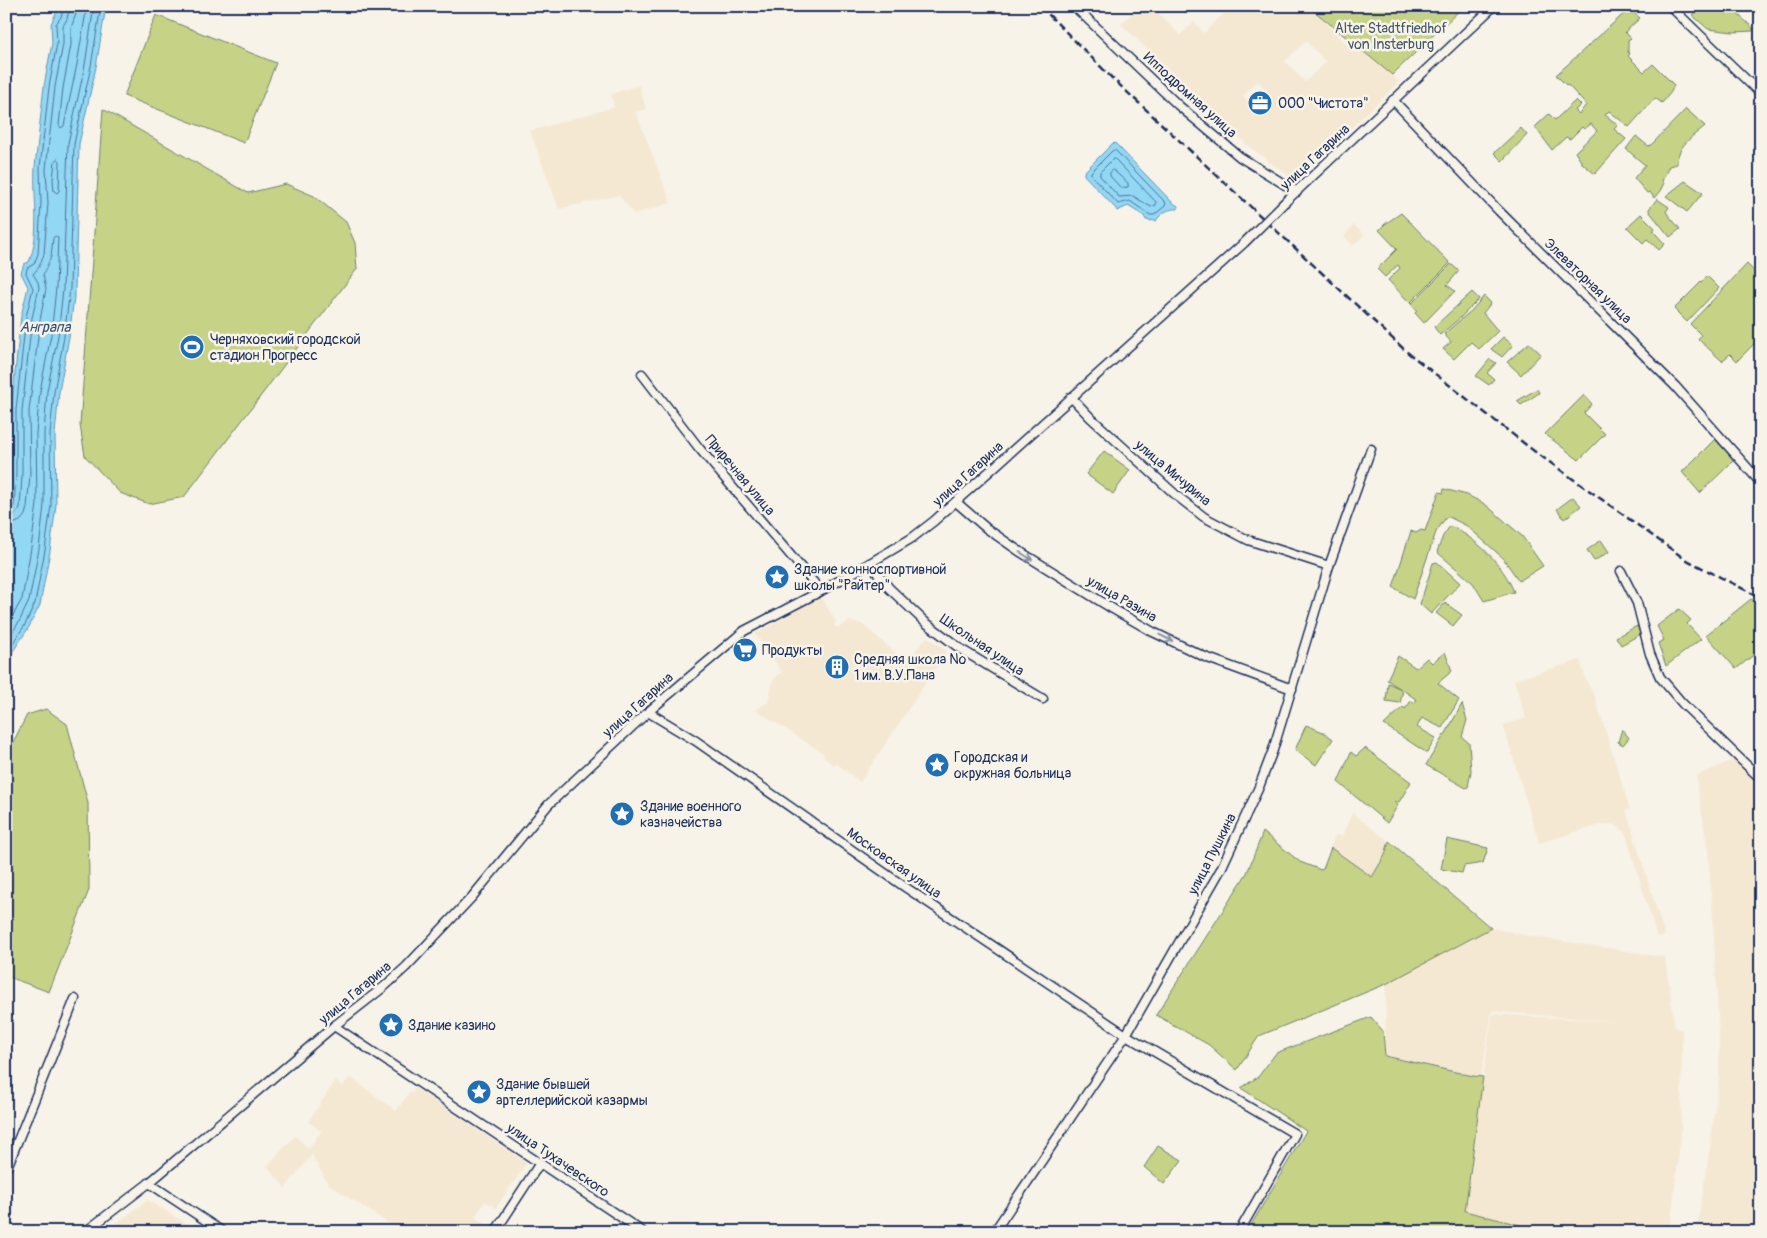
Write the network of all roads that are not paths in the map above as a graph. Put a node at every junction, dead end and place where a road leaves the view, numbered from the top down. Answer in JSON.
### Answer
{"nodes":[{"id":1,"x":1074,"y":6,"type":"edge"},
{"id":2,"x":1494,"y":6,"type":"edge"},
{"id":3,"x":1670,"y":6,"type":"edge"},
{"id":4,"x":1761,"y":94,"type":"edge"},
{"id":5,"x":1393,"y":100,"type":"junction"},
{"id":6,"x":1297,"y":192,"type":"junction"},
{"id":7,"x":642,"y":374,"type":"dead end"},
{"id":8,"x":1071,"y":397,"type":"junction"},
{"id":9,"x":1371,"y":449,"type":"dead end"},
{"id":10,"x":1761,"y":483,"type":"edge"},
{"id":11,"x":956,"y":502,"type":"junction"},
{"id":12,"x":870,"y":563,"type":"junction"},
{"id":13,"x":1329,"y":566,"type":"junction"},
{"id":14,"x":1621,"y":571,"type":"dead end"},
{"id":15,"x":821,"y":591,"type":"junction"},
{"id":16,"x":1292,"y":689,"type":"junction"},
{"id":17,"x":1043,"y":699,"type":"dead end"},
{"id":18,"x":648,"y":712,"type":"junction"},
{"id":19,"x":1761,"y":779,"type":"edge"},
{"id":20,"x":75,"y":999,"type":"dead end"},
{"id":21,"x":334,"y":1026,"type":"junction"},
{"id":22,"x":1126,"y":1035,"type":"junction"},
{"id":23,"x":540,"y":1163,"type":"junction"},
{"id":24,"x":6,"y":1170,"type":"edge"},
{"id":25,"x":149,"y":1183,"type":"junction"},
{"id":26,"x":85,"y":1232,"type":"edge"},
{"id":27,"x":224,"y":1232,"type":"edge"},
{"id":28,"x":494,"y":1232,"type":"edge"},
{"id":29,"x":643,"y":1232,"type":"edge"},
{"id":30,"x":994,"y":1232,"type":"edge"},
{"id":31,"x":1239,"y":1232,"type":"edge"}],
"edges":[{"from":1,"to":6,"type":"street","name":"Ипподромная улица"},
{"from":2,"to":5,"type":"street","name":"улица Гагарина"},
{"from":3,"to":4,"type":"street"},
{"from":5,"to":6,"type":"street","name":"улица Гагарина"},
{"from":5,"to":10,"type":"street","name":"Элеваторная улица"},
{"from":6,"to":8,"type":"street","name":"улица Гагарина","bridge":true},
{"from":7,"to":15,"type":"street","name":"Приречная улица"},
{"from":8,"to":11,"type":"street","name":"улица Гагарина"},
{"from":8,"to":13,"type":"street","name":"улица Мичурина"},
{"from":9,"to":13,"type":"street","name":"улица Пушкина"},
{"from":11,"to":12,"type":"street","name":"улица Гагарина"},
{"from":11,"to":16,"type":"street","name":"улица Разина","one_way":true},
{"from":12,"to":15,"type":"street","name":"улица Гагарина"},
{"from":12,"to":17,"type":"street","name":"Школьная улица"},
{"from":13,"to":16,"type":"street","name":"улица Пушкина"},
{"from":14,"to":19,"type":"street"},
{"from":15,"to":18,"type":"street","name":"улица Гагарина"},
{"from":16,"to":22,"type":"street","name":"улица Пушкина"},
{"from":18,"to":21,"type":"street","name":"улица Гагарина"},
{"from":18,"to":22,"type":"street","name":"Московская улица"},
{"from":20,"to":24,"type":"street"},
{"from":21,"to":23,"type":"street","name":"улица Тухачевского"},
{"from":21,"to":25,"type":"street","name":"улица Гагарина"},
{"from":22,"to":30,"type":"street","name":"улица Пушкина"},
{"from":22,"to":31,"type":"street","name":"Московская улица"},
{"from":23,"to":28,"type":"street"},
{"from":23,"to":29,"type":"street","name":"улица Тухачевского"},
{"from":25,"to":26,"type":"street","name":"улица Гагарина"},
{"from":25,"to":27,"type":"street"}]}
